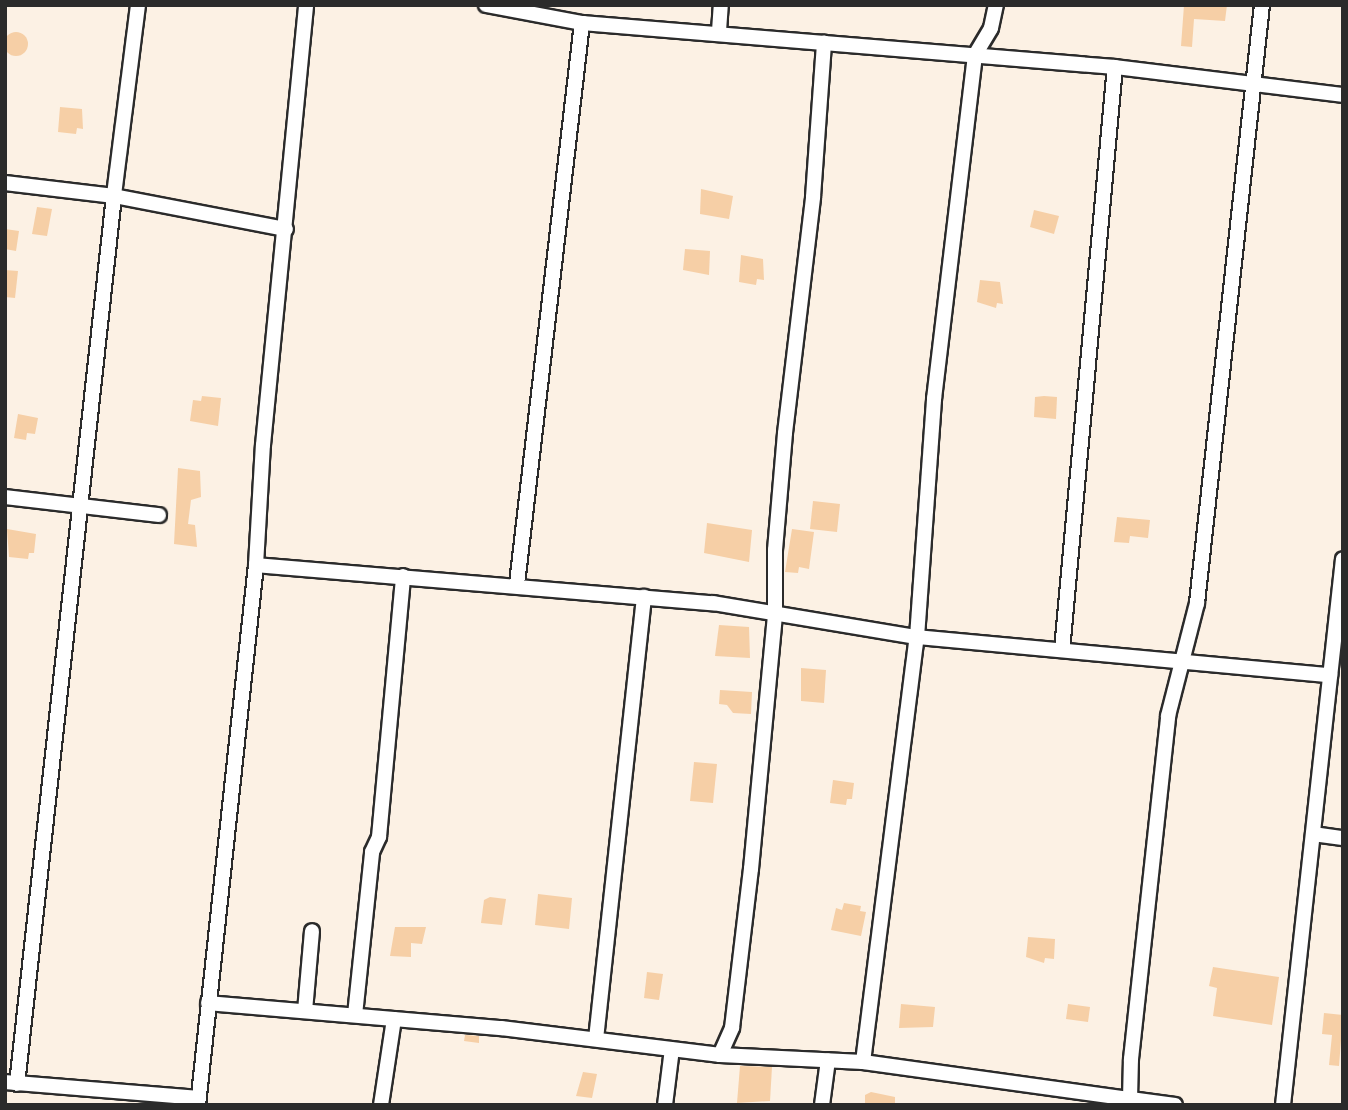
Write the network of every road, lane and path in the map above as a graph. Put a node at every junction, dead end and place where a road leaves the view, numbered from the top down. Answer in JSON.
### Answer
{"nodes":[{"id":1,"x":138,"y":5,"type":"edge"},
{"id":2,"x":306,"y":5,"type":"edge"},
{"id":3,"x":486,"y":5,"type":"edge"},
{"id":4,"x":721,"y":5,"type":"edge"},
{"id":5,"x":996,"y":5,"type":"edge"},
{"id":6,"x":1262,"y":5,"type":"edge"},
{"id":7,"x":582,"y":23,"type":"junction"},
{"id":8,"x":719,"y":31,"type":"junction"},
{"id":9,"x":824,"y":42,"type":"junction"},
{"id":10,"x":975,"y":55,"type":"junction"},
{"id":11,"x":1115,"y":67,"type":"junction"},
{"id":12,"x":1254,"y":85,"type":"junction"},
{"id":13,"x":1343,"y":95,"type":"edge"},
{"id":14,"x":5,"y":183,"type":"edge"},
{"id":15,"x":114,"y":197,"type":"junction"},
{"id":16,"x":286,"y":229,"type":"junction"},
{"id":17,"x":5,"y":497,"type":"edge"},
{"id":18,"x":80,"y":504,"type":"junction"},
{"id":19,"x":159,"y":515,"type":"dead end"},
{"id":20,"x":1343,"y":559,"type":"edge"},
{"id":21,"x":256,"y":565,"type":"junction"},
{"id":22,"x":403,"y":576,"type":"junction"},
{"id":23,"x":517,"y":584,"type":"junction"},
{"id":24,"x":644,"y":597,"type":"junction"},
{"id":25,"x":775,"y":614,"type":"junction"},
{"id":26,"x":918,"y":637,"type":"junction"},
{"id":27,"x":1062,"y":650,"type":"junction"},
{"id":28,"x":1182,"y":660,"type":"junction"},
{"id":29,"x":1330,"y":675,"type":"junction"},
{"id":30,"x":1313,"y":834,"type":"junction"},
{"id":31,"x":1343,"y":838,"type":"edge"},
{"id":32,"x":312,"y":931,"type":"dead end"},
{"id":33,"x":208,"y":1003,"type":"junction"},
{"id":34,"x":305,"y":1011,"type":"junction"},
{"id":35,"x":355,"y":1015,"type":"junction"},
{"id":36,"x":394,"y":1019,"type":"junction"},
{"id":37,"x":596,"y":1039,"type":"junction"},
{"id":38,"x":673,"y":1049,"type":"junction"},
{"id":39,"x":720,"y":1055,"type":"junction"},
{"id":40,"x":828,"y":1060,"type":"junction"},
{"id":41,"x":863,"y":1062,"type":"junction"},
{"id":42,"x":11,"y":1083,"type":"edge"},
{"id":43,"x":198,"y":1102,"type":"edge"},
{"id":44,"x":1129,"y":1102,"type":"edge"},
{"id":45,"x":381,"y":1105,"type":"edge"},
{"id":46,"x":665,"y":1105,"type":"edge"},
{"id":47,"x":822,"y":1105,"type":"edge"},
{"id":48,"x":1175,"y":1105,"type":"edge"},
{"id":49,"x":1283,"y":1105,"type":"edge"}],
"edges":[{"from":1,"to":15,"type":"street"},
{"from":2,"to":16,"type":"street"},
{"from":3,"to":7,"type":"street"},
{"from":4,"to":8,"type":"street"},
{"from":5,"to":10,"type":"street"},
{"from":6,"to":12,"type":"street"},
{"from":7,"to":8,"type":"street"},
{"from":7,"to":23,"type":"street"},
{"from":8,"to":9,"type":"street"},
{"from":9,"to":10,"type":"street"},
{"from":9,"to":25,"type":"street"},
{"from":10,"to":11,"type":"street"},
{"from":10,"to":26,"type":"street"},
{"from":11,"to":12,"type":"street"},
{"from":11,"to":27,"type":"street"},
{"from":12,"to":13,"type":"street"},
{"from":12,"to":28,"type":"street"},
{"from":14,"to":15,"type":"street"},
{"from":15,"to":16,"type":"street"},
{"from":15,"to":18,"type":"street"},
{"from":16,"to":21,"type":"street"},
{"from":17,"to":18,"type":"street"},
{"from":18,"to":19,"type":"street"},
{"from":18,"to":42,"type":"street"},
{"from":20,"to":29,"type":"street"},
{"from":21,"to":22,"type":"street"},
{"from":21,"to":33,"type":"street"},
{"from":22,"to":23,"type":"street"},
{"from":22,"to":35,"type":"street"},
{"from":23,"to":24,"type":"street"},
{"from":24,"to":25,"type":"street"},
{"from":24,"to":37,"type":"street"},
{"from":25,"to":26,"type":"street"},
{"from":25,"to":39,"type":"street"},
{"from":26,"to":27,"type":"street"},
{"from":26,"to":41,"type":"street"},
{"from":27,"to":28,"type":"street"},
{"from":28,"to":29,"type":"street"},
{"from":28,"to":44,"type":"street"},
{"from":29,"to":30,"type":"street"},
{"from":30,"to":31,"type":"street"},
{"from":30,"to":49,"type":"street"},
{"from":32,"to":34,"type":"street"},
{"from":33,"to":34,"type":"street"},
{"from":33,"to":43,"type":"street"},
{"from":34,"to":35,"type":"street"},
{"from":35,"to":36,"type":"street"},
{"from":36,"to":37,"type":"street"},
{"from":36,"to":45,"type":"street"},
{"from":37,"to":38,"type":"street"},
{"from":38,"to":39,"type":"street"},
{"from":38,"to":46,"type":"street"},
{"from":39,"to":40,"type":"street"},
{"from":40,"to":41,"type":"street"},
{"from":40,"to":47,"type":"street"},
{"from":41,"to":44,"type":"street"},
{"from":42,"to":43,"type":"street"},
{"from":44,"to":48,"type":"street"}]}
